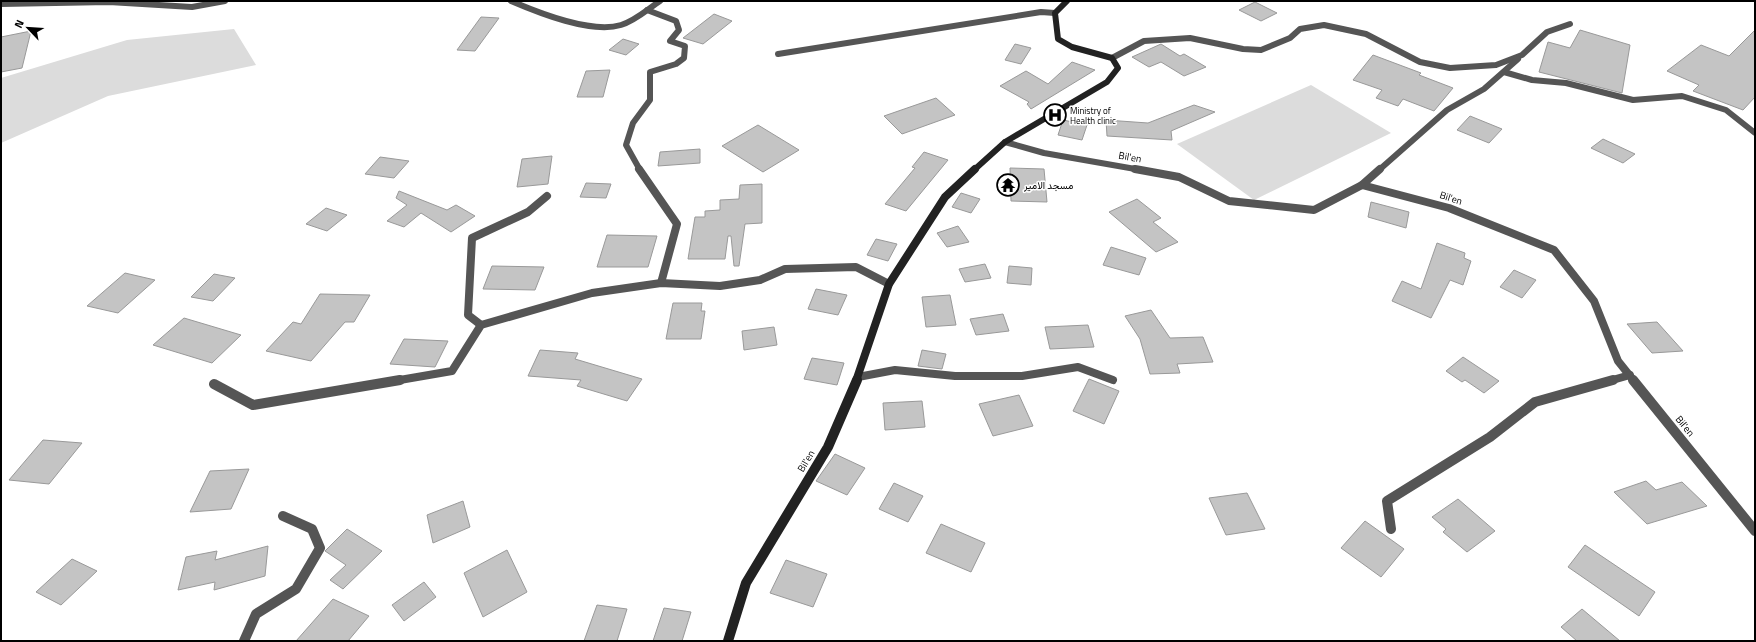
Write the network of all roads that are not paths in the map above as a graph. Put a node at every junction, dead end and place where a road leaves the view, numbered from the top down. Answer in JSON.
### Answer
{"nodes":[{"id":1,"x":226,"y":1,"type":"edge"},
{"id":2,"x":511,"y":1,"type":"edge"},
{"id":3,"x":660,"y":1,"type":"edge"},
{"id":4,"x":1067,"y":1,"type":"edge"},
{"id":5,"x":1,"y":4,"type":"edge"},
{"id":6,"x":647,"y":10,"type":"junction"},
{"id":7,"x":1055,"y":14,"type":"junction"},
{"id":8,"x":1570,"y":24,"type":"dead end"},
{"id":9,"x":778,"y":54,"type":"dead end"},
{"id":10,"x":1522,"y":55,"type":"junction"},
{"id":11,"x":1112,"y":58,"type":"junction"},
{"id":12,"x":1504,"y":72,"type":"junction"},
{"id":13,"x":1755,"y":133,"type":"edge"},
{"id":14,"x":1005,"y":142,"type":"junction"},
{"id":15,"x":1362,"y":185,"type":"junction"},
{"id":16,"x":548,"y":196,"type":"dead end"},
{"id":17,"x":661,"y":284,"type":"junction"},
{"id":18,"x":889,"y":284,"type":"junction"},
{"id":19,"x":481,"y":325,"type":"junction"},
{"id":20,"x":1630,"y":375,"type":"junction"},
{"id":21,"x":858,"y":377,"type":"junction"},
{"id":22,"x":1113,"y":380,"type":"dead end"},
{"id":23,"x":214,"y":384,"type":"dead end"},
{"id":24,"x":283,"y":516,"type":"dead end"},
{"id":25,"x":1392,"y":529,"type":"dead end"},
{"id":26,"x":1755,"y":531,"type":"edge"},
{"id":27,"x":244,"y":641,"type":"edge"},
{"id":28,"x":728,"y":641,"type":"edge"}],
"edges":[{"from":1,"to":5,"type":"street"},
{"from":2,"to":6,"type":"street"},
{"from":3,"to":6,"type":"street"},
{"from":4,"to":7,"type":"street"},
{"from":6,"to":17,"type":"street"},
{"from":7,"to":9,"type":"street"},
{"from":7,"to":11,"type":"street"},
{"from":8,"to":10,"type":"street"},
{"from":10,"to":11,"type":"street"},
{"from":10,"to":12,"type":"street"},
{"from":11,"to":14,"type":"street","name":"Bil'en"},
{"from":12,"to":13,"type":"street"},
{"from":12,"to":15,"type":"street"},
{"from":14,"to":15,"type":"street","name":"Bil'en"},
{"from":14,"to":18,"type":"street","name":"Bil'en"},
{"from":15,"to":20,"type":"street","name":"Bil'en"},
{"from":16,"to":19,"type":"street"},
{"from":17,"to":18,"type":"street"},
{"from":17,"to":19,"type":"street"},
{"from":18,"to":21,"type":"street","name":"Bil'en"},
{"from":19,"to":23,"type":"street"},
{"from":20,"to":25,"type":"street"},
{"from":20,"to":26,"type":"street","name":"Bil'en"},
{"from":21,"to":22,"type":"street"},
{"from":21,"to":28,"type":"street","name":"Bil'en"},
{"from":24,"to":27,"type":"street"}]}
